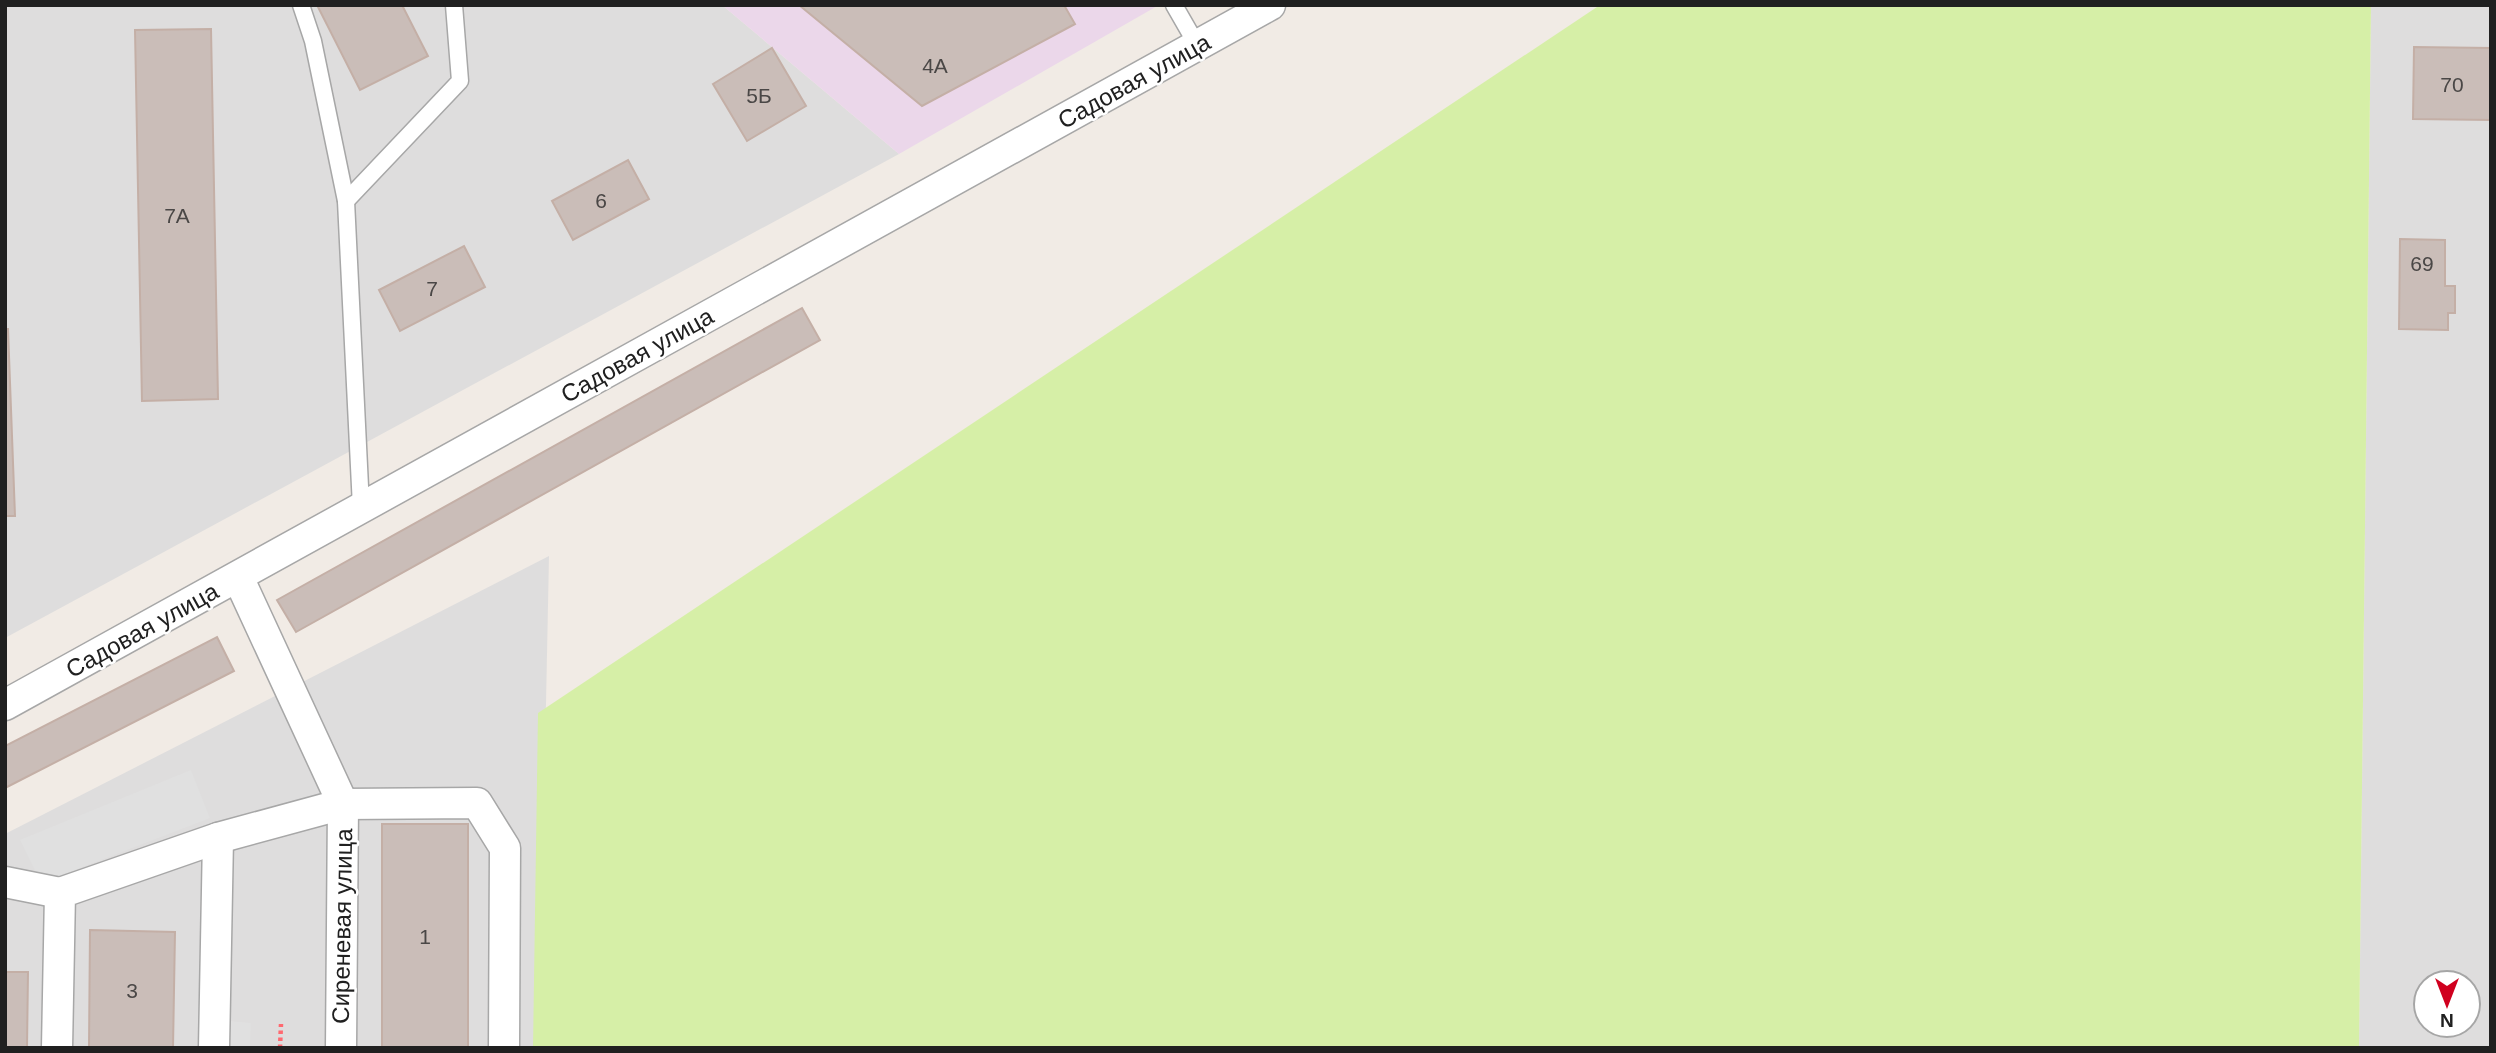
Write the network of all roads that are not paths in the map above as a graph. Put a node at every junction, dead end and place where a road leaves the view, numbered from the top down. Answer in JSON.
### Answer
{"nodes":[{"id":1,"x":301,"y":5,"type":"edge"},
{"id":2,"x":454,"y":5,"type":"edge"},
{"id":3,"x":1174,"y":5,"type":"edge"},
{"id":4,"x":1270,"y":5,"type":"edge"},
{"id":5,"x":1197,"y":46,"type":"junction"},
{"id":6,"x":346,"y":201,"type":"junction"},
{"id":7,"x":361,"y":507,"type":"junction"},
{"id":8,"x":238,"y":577,"type":"junction"},
{"id":9,"x":5,"y":705,"type":"edge"},
{"id":10,"x":343,"y":804,"type":"junction"},
{"id":11,"x":218,"y":838,"type":"junction"},
{"id":12,"x":5,"y":882,"type":"edge"},
{"id":13,"x":60,"y":893,"type":"junction"},
{"id":14,"x":57,"y":1048,"type":"edge"},
{"id":15,"x":214,"y":1048,"type":"edge"},
{"id":16,"x":341,"y":1048,"type":"edge"},
{"id":17,"x":504,"y":1048,"type":"edge"}],
"edges":[{"from":1,"to":6,"type":"lane"},
{"from":2,"to":6,"type":"lane"},
{"from":3,"to":5,"type":"lane"},
{"from":4,"to":5,"type":"street","name":"Садовая улица"},
{"from":5,"to":7,"type":"street","name":"Садовая улица"},
{"from":6,"to":7,"type":"lane"},
{"from":7,"to":8,"type":"street","name":"Садовая улица"},
{"from":8,"to":9,"type":"street","name":"Садовая улица"},
{"from":8,"to":10,"type":"street","name":"Сиреневая улица"},
{"from":10,"to":11,"type":"street","name":"Сиреневая улица"},
{"from":10,"to":16,"type":"street","name":"Сиреневая улица"},
{"from":10,"to":17,"type":"street","name":"Сиреневая улица"},
{"from":11,"to":13,"type":"street","name":"Сиреневая улица"},
{"from":11,"to":15,"type":"street"},
{"from":12,"to":13,"type":"street"},
{"from":13,"to":14,"type":"street"}]}
